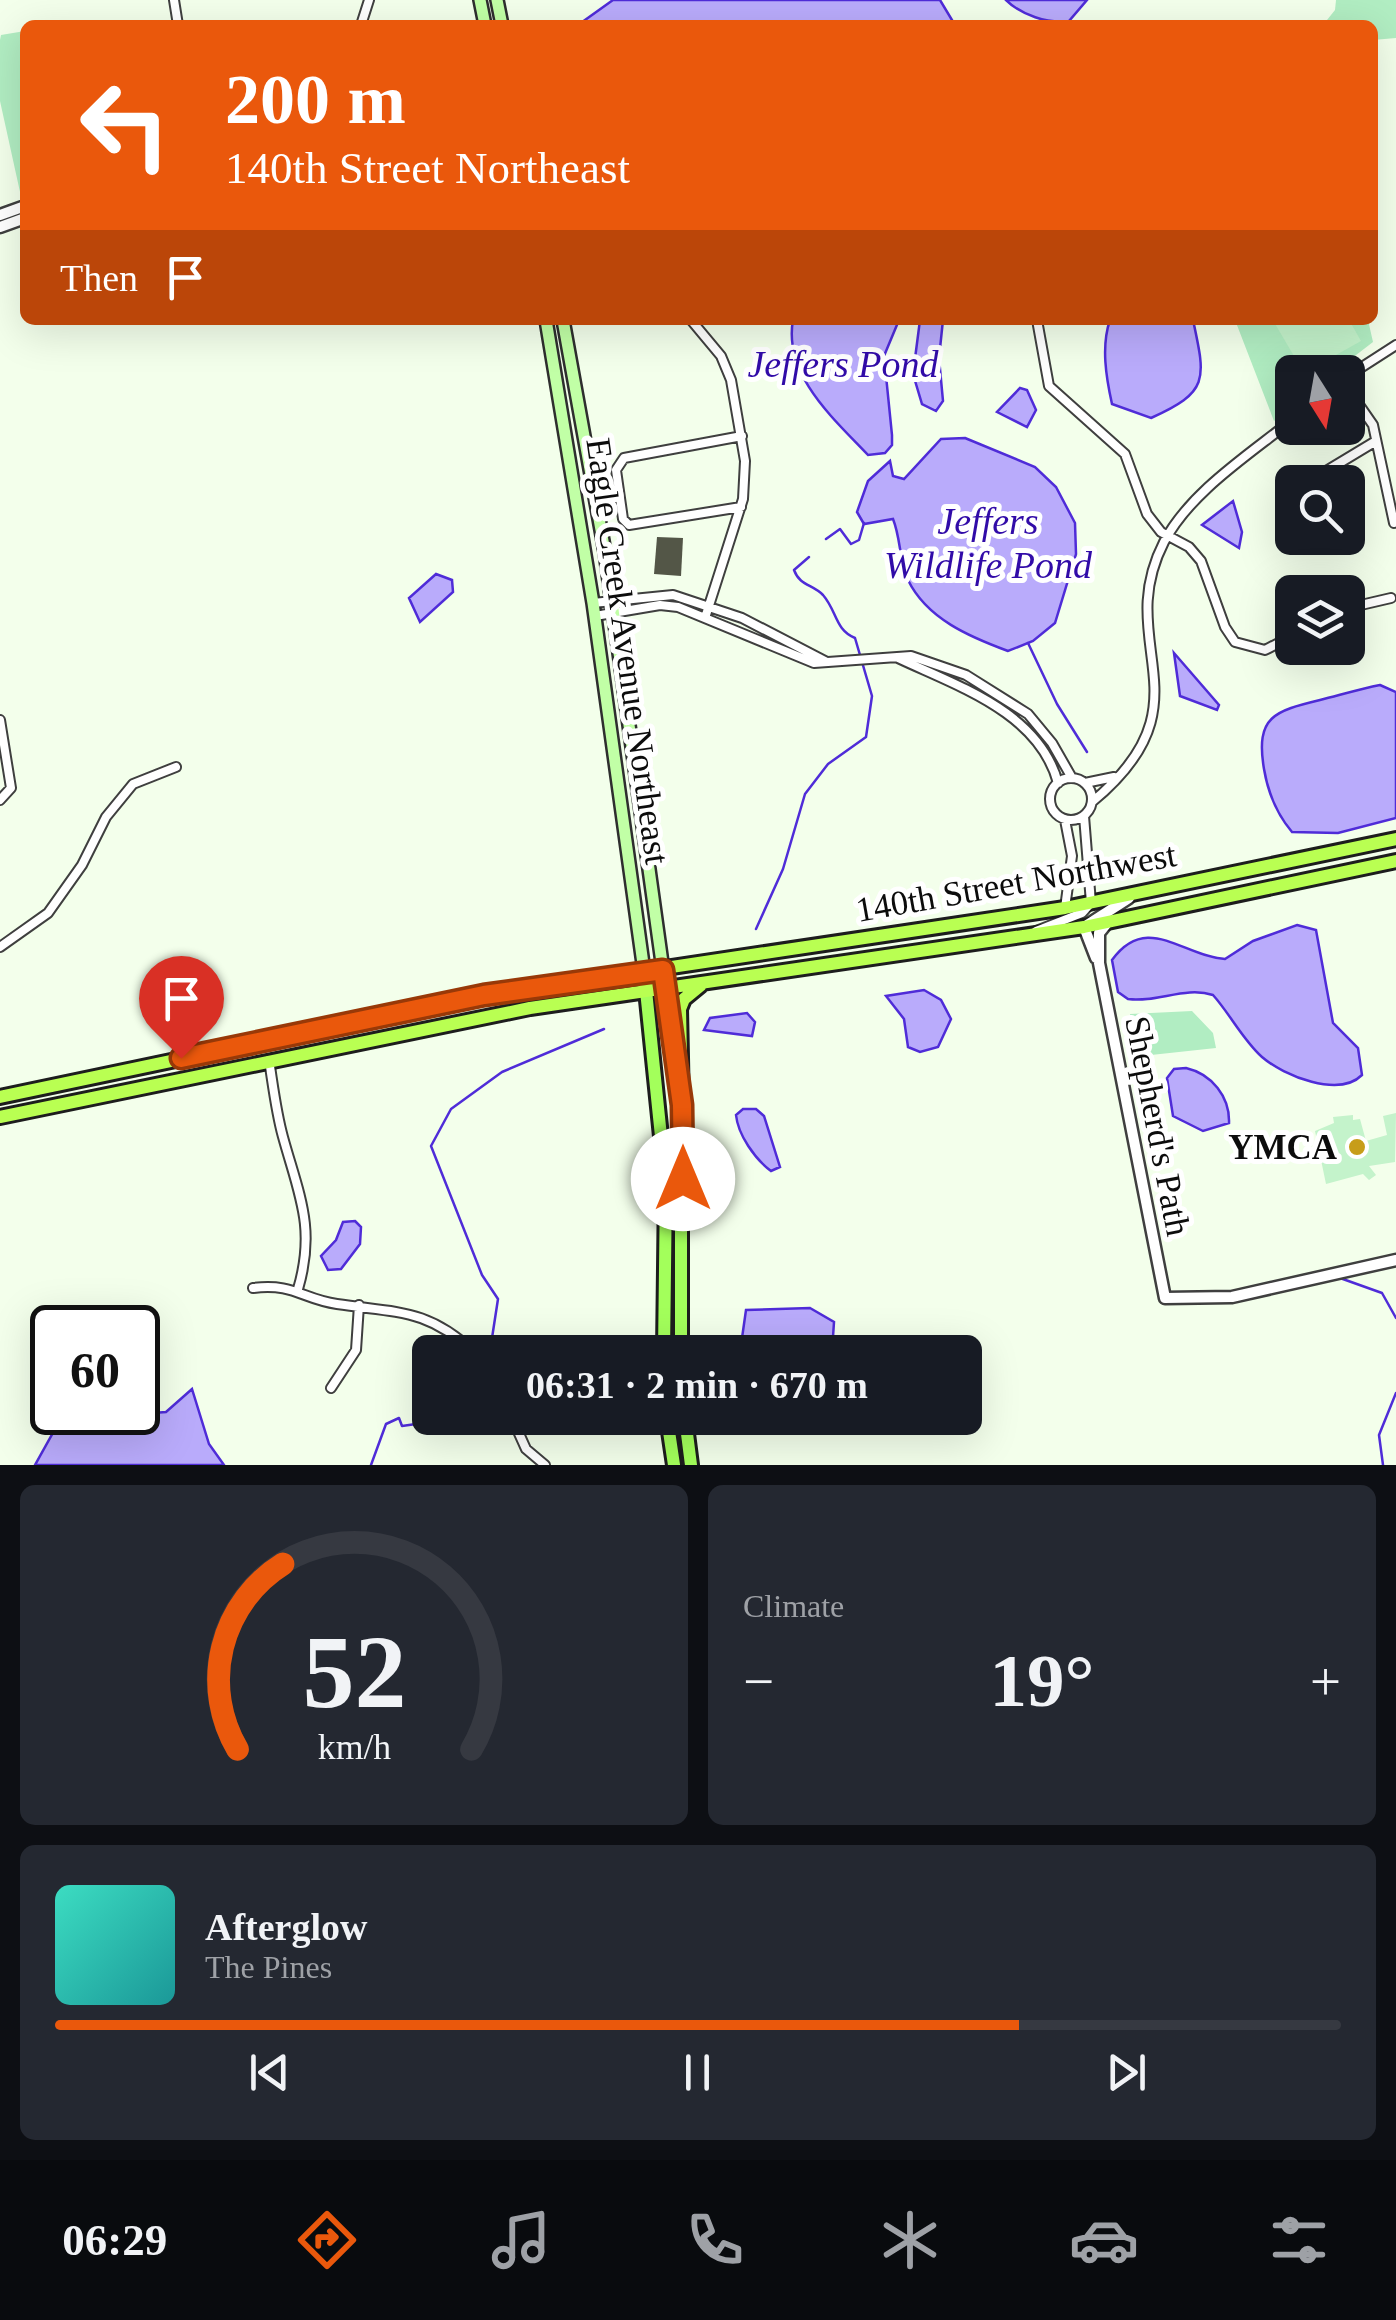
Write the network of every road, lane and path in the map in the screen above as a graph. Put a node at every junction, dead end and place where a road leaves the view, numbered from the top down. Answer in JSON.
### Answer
{"nodes":[{"id":1,"x":547,"y":325,"type":"edge"},
{"id":2,"x":564,"y":325,"type":"edge"},
{"id":3,"x":695,"y":325,"type":"edge"},
{"id":4,"x":1038,"y":325,"type":"edge"},
{"id":5,"x":1396,"y":345,"type":"edge"},
{"id":6,"x":1365,"y":365,"type":"edge"},
{"id":7,"x":1365,"y":411,"type":"edge"},
{"id":8,"x":1275,"y":434,"type":"edge"},
{"id":9,"x":742,"y":436,"type":"junction"},
{"id":10,"x":1376,"y":441,"type":"junction"},
{"id":11,"x":1336,"y":465,"type":"edge"},
{"id":12,"x":740,"y":507,"type":"junction"},
{"id":13,"x":1394,"y":523,"type":"edge"},
{"id":14,"x":1169,"y":534,"type":"junction"},
{"id":15,"x":1391,"y":598,"type":"dead end"},
{"id":16,"x":1365,"y":604,"type":"edge"},
{"id":17,"x":709,"y":605,"type":"junction"},
{"id":18,"x":612,"y":606,"type":"junction"},
{"id":19,"x":594,"y":610,"type":"junction"},
{"id":20,"x":705,"y":618,"type":"junction"},
{"id":21,"x":1275,"y":645,"type":"edge"},
{"id":22,"x":898,"y":658,"type":"junction"},
{"id":23,"x":827,"y":662,"type":"junction"},
{"id":24,"x":0,"y":720,"type":"edge"},
{"id":25,"x":3,"y":755,"type":"edge"},
{"id":26,"x":176,"y":767,"type":"dead end"},
{"id":27,"x":1118,"y":775,"type":"junction"},
{"id":28,"x":1072,"y":778,"type":"junction"},
{"id":29,"x":1084,"y":782,"type":"junction"},
{"id":30,"x":1058,"y":783,"type":"junction"},
{"id":31,"x":0,"y":800,"type":"edge"},
{"id":32,"x":1092,"y":802,"type":"junction"},
{"id":33,"x":1084,"y":816,"type":"junction"},
{"id":34,"x":1065,"y":820,"type":"junction"},
{"id":35,"x":1396,"y":839,"type":"edge"},
{"id":36,"x":1396,"y":860,"type":"edge"},
{"id":37,"x":1136,"y":895,"type":"junction"},
{"id":38,"x":1091,"y":903,"type":"junction"},
{"id":39,"x":1065,"y":908,"type":"junction"},
{"id":40,"x":1108,"y":922,"type":"junction"},
{"id":41,"x":1084,"y":926,"type":"junction"},
{"id":42,"x":1024,"y":936,"type":"junction"},
{"id":43,"x":0,"y":947,"type":"edge"},
{"id":44,"x":1099,"y":964,"type":"junction"},
{"id":45,"x":663,"y":970,"type":"junction"},
{"id":46,"x":644,"y":971,"type":"junction"},
{"id":47,"x":703,"y":984,"type":"junction"},
{"id":48,"x":666,"y":989,"type":"junction"},
{"id":49,"x":646,"y":991,"type":"junction"},
{"id":50,"x":269,"y":1060,"type":"junction"},
{"id":51,"x":0,"y":1097,"type":"edge"},
{"id":52,"x":682,"y":1105,"type":"junction"},
{"id":53,"x":0,"y":1117,"type":"edge"},
{"id":54,"x":1396,"y":1260,"type":"edge"},
{"id":55,"x":253,"y":1288,"type":"dead end"},
{"id":56,"x":298,"y":1290,"type":"junction"},
{"id":57,"x":360,"y":1305,"type":"junction"},
{"id":58,"x":451,"y":1335,"type":"edge"},
{"id":59,"x":664,"y":1335,"type":"edge"},
{"id":60,"x":682,"y":1335,"type":"edge"},
{"id":61,"x":331,"y":1388,"type":"dead end"},
{"id":62,"x":521,"y":1435,"type":"edge"},
{"id":63,"x":670,"y":1435,"type":"edge"},
{"id":64,"x":686,"y":1435,"type":"edge"},
{"id":65,"x":533,"y":1458,"type":"junction"},
{"id":66,"x":524,"y":1465,"type":"edge"},
{"id":67,"x":544,"y":1465,"type":"edge"},
{"id":68,"x":674,"y":1465,"type":"edge"},
{"id":69,"x":689,"y":1465,"type":"edge"}],
"edges":[{"from":1,"to":19,"type":"main road","name":"Eagle Creek Avenue Northeast"},
{"from":2,"to":18,"type":"main road","name":"Eagle Creek Avenue Northeast"},
{"from":3,"to":9,"type":"street"},
{"from":4,"to":14,"type":"street"},
{"from":5,"to":6,"type":"street"},
{"from":7,"to":10,"type":"street"},
{"from":8,"to":14,"type":"street"},
{"from":9,"to":12,"type":"street"},
{"from":9,"to":12,"type":"street"},
{"from":10,"to":11,"type":"street"},
{"from":10,"to":13,"type":"street"},
{"from":12,"to":17,"type":"street"},
{"from":14,"to":21,"type":"street"},
{"from":14,"to":27,"type":"street"},
{"from":15,"to":16,"type":"street"},
{"from":17,"to":18,"type":"street"},
{"from":17,"to":20,"type":"street"},
{"from":17,"to":23,"type":"street"},
{"from":18,"to":19,"type":"street"},
{"from":18,"to":20,"type":"street"},
{"from":18,"to":45,"type":"main road","name":"Eagle Creek Avenue Northeast"},
{"from":19,"to":46,"type":"main road","name":"Eagle Creek Avenue Northeast"},
{"from":20,"to":23,"type":"street"},
{"from":22,"to":23,"type":"street"},
{"from":22,"to":28,"type":"street"},
{"from":22,"to":30,"type":"street"},
{"from":24,"to":25,"type":"street"},
{"from":25,"to":31,"type":"street"},
{"from":26,"to":43,"type":"street"},
{"from":27,"to":29,"type":"street"},
{"from":27,"to":32,"type":"street"},
{"from":28,"to":29,"type":"street"},
{"from":28,"to":30,"type":"street"},
{"from":29,"to":32,"type":"street"},
{"from":30,"to":34,"type":"street"},
{"from":32,"to":33,"type":"street"},
{"from":33,"to":34,"type":"street"},
{"from":33,"to":38,"type":"street"},
{"from":34,"to":39,"type":"street"},
{"from":35,"to":37,"type":"highway","name":"140th Street Northwest"},
{"from":36,"to":40,"type":"highway","name":"140th Street Northwest"},
{"from":37,"to":38,"type":"highway","name":"140th Street Northwest"},
{"from":37,"to":41,"type":"street"},
{"from":38,"to":39,"type":"highway","name":"140th Street Northwest"},
{"from":38,"to":42,"type":"street"},
{"from":39,"to":45,"type":"highway","name":"140th Street Northwest"},
{"from":40,"to":41,"type":"highway","name":"140th Street Northwest"},
{"from":40,"to":44,"type":"street","name":"Shepherd's Path"},
{"from":41,"to":42,"type":"highway","name":"140th Street Northwest"},
{"from":41,"to":44,"type":"street","name":"Shepherd's Path"},
{"from":42,"to":47,"type":"highway","name":"140th Street Northwest"},
{"from":44,"to":54,"type":"street","name":"Shepherd's Path"},
{"from":45,"to":46,"type":"highway","name":"140th Street Northwest"},
{"from":45,"to":48,"type":"main road","name":"Eagle Creek Avenue Northeast"},
{"from":46,"to":49,"type":"main road","name":"Eagle Creek Avenue Northeast"},
{"from":46,"to":51,"type":"highway","name":"140th Street Northwest"},
{"from":47,"to":48,"type":"highway","name":"140th Street Northwest"},
{"from":47,"to":52,"type":"highway"},
{"from":48,"to":49,"type":"highway","name":"140th Street Northwest"},
{"from":48,"to":52,"type":"main road","name":"Eagle Creek Avenue Northeast"},
{"from":49,"to":50,"type":"highway","name":"140th Street Northwest"},
{"from":49,"to":59,"type":"main road","name":"Eagle Creek Avenue Northeast"},
{"from":50,"to":53,"type":"highway","name":"140th Street Northwest"},
{"from":50,"to":56,"type":"street"},
{"from":52,"to":60,"type":"main road","name":"Eagle Creek Avenue Northeast"},
{"from":55,"to":56,"type":"street"},
{"from":56,"to":57,"type":"street"},
{"from":57,"to":58,"type":"street"},
{"from":57,"to":61,"type":"street"},
{"from":62,"to":65,"type":"street"},
{"from":63,"to":68,"type":"main road"},
{"from":64,"to":69,"type":"main road"},
{"from":65,"to":66,"type":"street"},
{"from":65,"to":67,"type":"street"}]}
